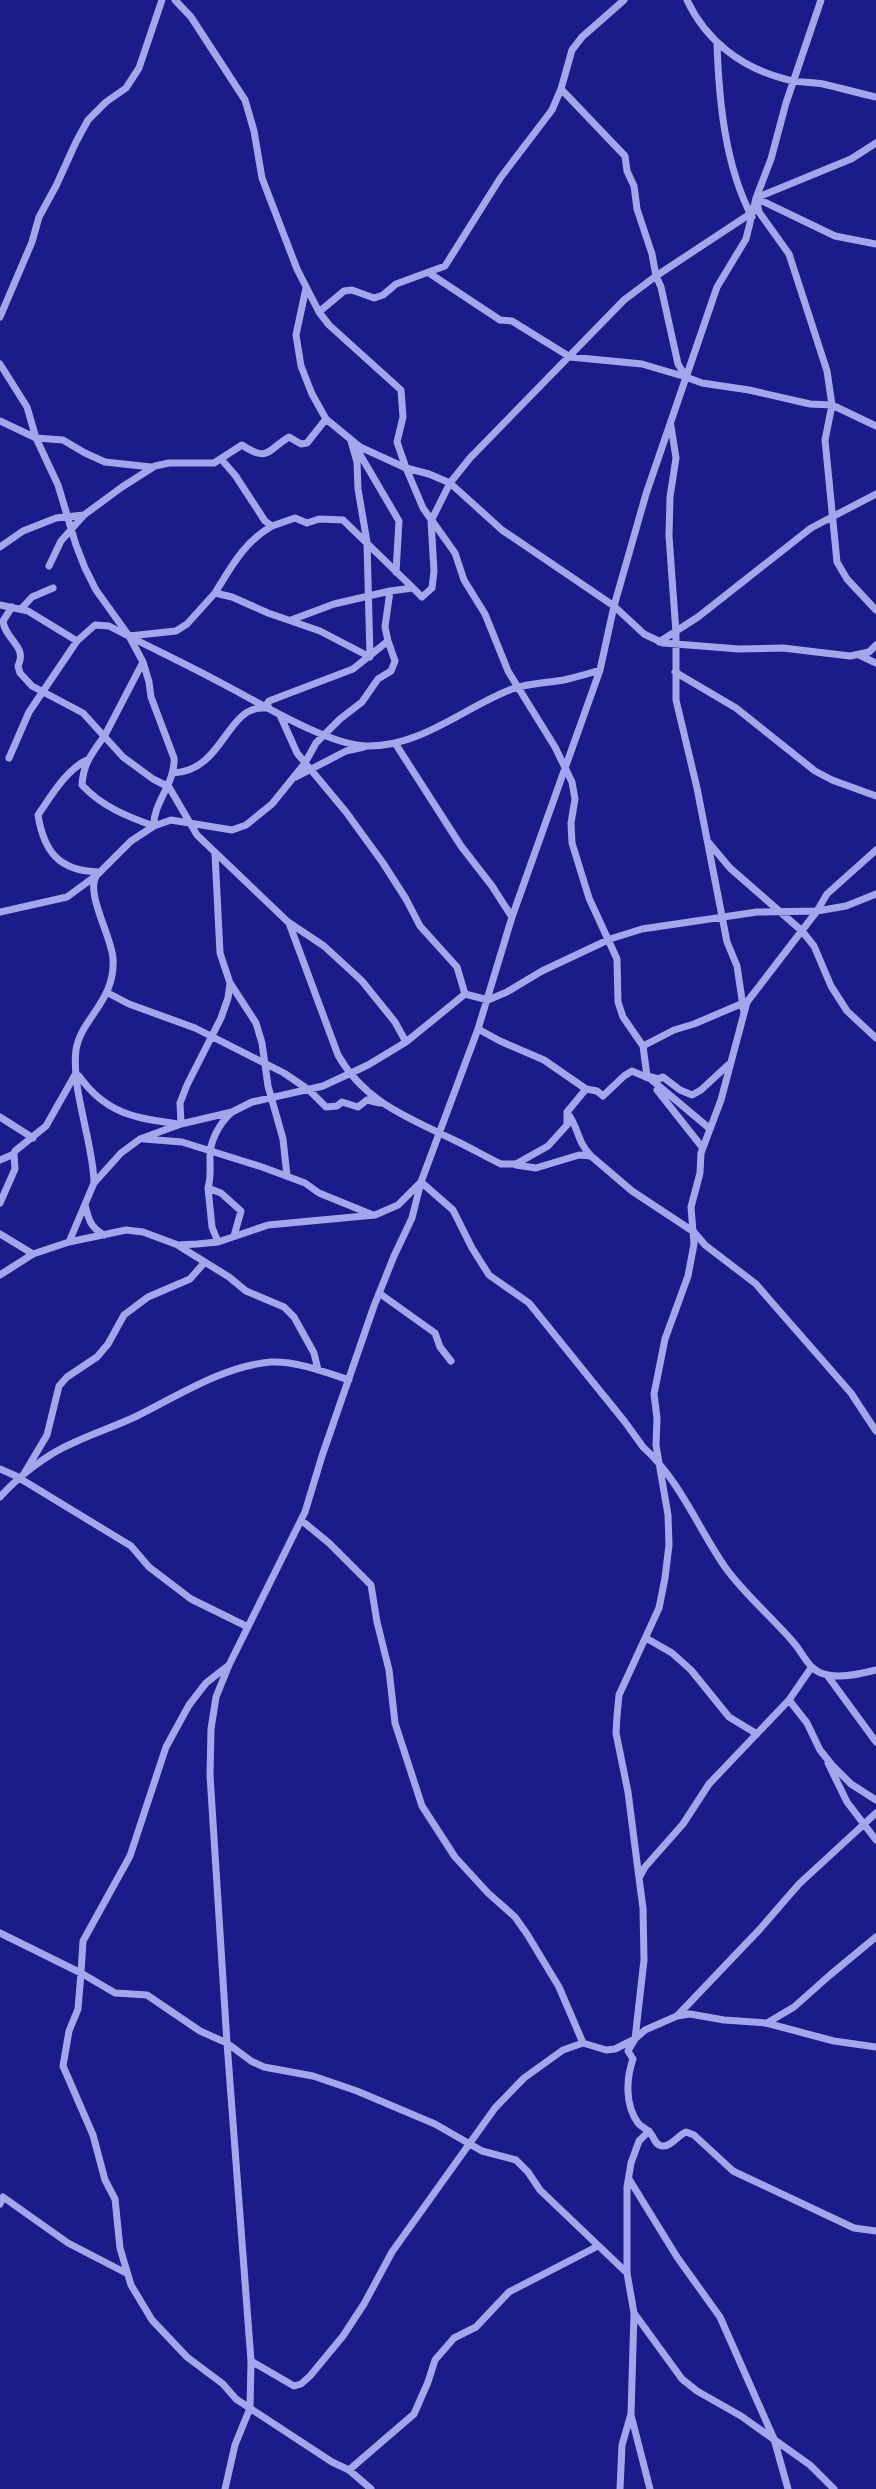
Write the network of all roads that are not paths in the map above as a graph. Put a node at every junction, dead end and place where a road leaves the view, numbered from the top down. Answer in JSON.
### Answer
{"nodes":[{"id":1,"x":162,"y":0,"type":"edge"},
{"id":2,"x":175,"y":0,"type":"edge"},
{"id":3,"x":624,"y":0,"type":"edge"},
{"id":4,"x":687,"y":0,"type":"edge"},
{"id":5,"x":821,"y":0,"type":"edge"},
{"id":6,"x":717,"y":44,"type":"junction"},
{"id":7,"x":794,"y":81,"type":"junction"},
{"id":8,"x":561,"y":89,"type":"junction"},
{"id":9,"x":876,"y":97,"type":"edge"},
{"id":10,"x":876,"y":143,"type":"edge"},
{"id":11,"x":756,"y":198,"type":"junction"},
{"id":12,"x":752,"y":214,"type":"junction"},
{"id":13,"x":876,"y":244,"type":"edge"},
{"id":14,"x":429,"y":274,"type":"junction"},
{"id":15,"x":656,"y":276,"type":"junction"},
{"id":16,"x":306,"y":288,"type":"junction"},
{"id":17,"x":319,"y":312,"type":"junction"},
{"id":18,"x":0,"y":317,"type":"edge"},
{"id":19,"x":570,"y":357,"type":"junction"},
{"id":20,"x":0,"y":364,"type":"edge"},
{"id":21,"x":686,"y":377,"type":"junction"},
{"id":22,"x":832,"y":405,"type":"junction"},
{"id":23,"x":326,"y":419,"type":"junction"},
{"id":24,"x":0,"y":422,"type":"edge"},
{"id":25,"x":671,"y":422,"type":"junction"},
{"id":26,"x":876,"y":426,"type":"edge"},
{"id":27,"x":36,"y":438,"type":"junction"},
{"id":28,"x":350,"y":438,"type":"junction"},
{"id":29,"x":221,"y":460,"type":"junction"},
{"id":30,"x":155,"y":467,"type":"junction"},
{"id":31,"x":406,"y":468,"type":"junction"},
{"id":32,"x":450,"y":483,"type":"junction"},
{"id":33,"x":876,"y":494,"type":"edge"},
{"id":34,"x":84,"y":515,"type":"junction"},
{"id":35,"x":69,"y":516,"type":"junction"},
{"id":36,"x":832,"y":516,"type":"junction"},
{"id":37,"x":430,"y":521,"type":"junction"},
{"id":38,"x":272,"y":526,"type":"junction"},
{"id":39,"x":72,"y":529,"type":"junction"},
{"id":40,"x":367,"y":542,"type":"junction"},
{"id":41,"x":0,"y":547,"type":"edge"},
{"id":42,"x":49,"y":566,"type":"dead end"},
{"id":43,"x":396,"y":572,"type":"junction"},
{"id":44,"x":53,"y":588,"type":"dead end"},
{"id":45,"x":413,"y":588,"type":"junction"},
{"id":46,"x":390,"y":591,"type":"junction"},
{"id":47,"x":215,"y":593,"type":"junction"},
{"id":48,"x":368,"y":596,"type":"junction"},
{"id":49,"x":0,"y":606,"type":"edge"},
{"id":50,"x":614,"y":606,"type":"junction"},
{"id":51,"x":12,"y":607,"type":"junction"},
{"id":52,"x":21,"y":609,"type":"junction"},
{"id":53,"x":876,"y":610,"type":"edge"},
{"id":54,"x":290,"y":620,"type":"junction"},
{"id":55,"x":676,"y":633,"type":"junction"},
{"id":56,"x":128,"y":636,"type":"junction"},
{"id":57,"x":77,"y":640,"type":"junction"},
{"id":58,"x":388,"y":641,"type":"junction"},
{"id":59,"x":659,"y":642,"type":"junction"},
{"id":60,"x":674,"y":644,"type":"junction"},
{"id":61,"x":876,"y":645,"type":"edge"},
{"id":62,"x":859,"y":654,"type":"junction"},
{"id":63,"x":370,"y":657,"type":"junction"},
{"id":64,"x":143,"y":662,"type":"junction"},
{"id":65,"x":876,"y":663,"type":"edge"},
{"id":66,"x":600,"y":670,"type":"junction"},
{"id":67,"x":675,"y":672,"type":"junction"},
{"id":68,"x":519,"y":687,"type":"junction"},
{"id":69,"x":43,"y":693,"type":"junction"},
{"id":70,"x":269,"y":708,"type":"junction"},
{"id":71,"x":279,"y":714,"type":"junction"},
{"id":72,"x":105,"y":735,"type":"junction"},
{"id":73,"x":324,"y":735,"type":"junction"},
{"id":74,"x":395,"y":743,"type":"junction"},
{"id":75,"x":368,"y":746,"type":"junction"},
{"id":76,"x":9,"y":758,"type":"dead end"},
{"id":77,"x":87,"y":760,"type":"junction"},
{"id":78,"x":308,"y":767,"type":"junction"},
{"id":79,"x":566,"y":767,"type":"junction"},
{"id":80,"x":173,"y":773,"type":"junction"},
{"id":81,"x":169,"y":787,"type":"junction"},
{"id":82,"x":876,"y":796,"type":"edge"},
{"id":83,"x":192,"y":824,"type":"junction"},
{"id":84,"x":154,"y":826,"type":"junction"},
{"id":85,"x":709,"y":843,"type":"junction"},
{"id":86,"x":876,"y":850,"type":"edge"},
{"id":87,"x":215,"y":854,"type":"junction"},
{"id":88,"x":98,"y":874,"type":"junction"},
{"id":89,"x":876,"y":894,"type":"edge"},
{"id":90,"x":817,"y":911,"type":"junction"},
{"id":91,"x":0,"y":912,"type":"edge"},
{"id":92,"x":780,"y":912,"type":"junction"},
{"id":93,"x":512,"y":917,"type":"junction"},
{"id":94,"x":722,"y":918,"type":"junction"},
{"id":95,"x":288,"y":922,"type":"junction"},
{"id":96,"x":802,"y":931,"type":"junction"},
{"id":97,"x":610,"y":939,"type":"junction"},
{"id":98,"x":230,"y":983,"type":"junction"},
{"id":99,"x":108,"y":993,"type":"junction"},
{"id":100,"x":465,"y":994,"type":"junction"},
{"id":101,"x":488,"y":1000,"type":"junction"},
{"id":102,"x":741,"y":1004,"type":"junction"},
{"id":103,"x":744,"y":1014,"type":"junction"},
{"id":104,"x":478,"y":1029,"type":"junction"},
{"id":105,"x":212,"y":1038,"type":"junction"},
{"id":106,"x":876,"y":1038,"type":"edge"},
{"id":107,"x":407,"y":1042,"type":"junction"},
{"id":108,"x":643,"y":1046,"type":"junction"},
{"id":109,"x":730,"y":1062,"type":"junction"},
{"id":110,"x":264,"y":1063,"type":"junction"},
{"id":111,"x":77,"y":1073,"type":"junction"},
{"id":112,"x":349,"y":1074,"type":"junction"},
{"id":113,"x":647,"y":1076,"type":"junction"},
{"id":114,"x":586,"y":1089,"type":"junction"},
{"id":115,"x":309,"y":1090,"type":"junction"},
{"id":116,"x":272,"y":1097,"type":"junction"},
{"id":117,"x":381,"y":1104,"type":"junction"},
{"id":118,"x":232,"y":1112,"type":"junction"},
{"id":119,"x":567,"y":1112,"type":"junction"},
{"id":120,"x":0,"y":1117,"type":"edge"},
{"id":121,"x":181,"y":1124,"type":"junction"},
{"id":122,"x":709,"y":1128,"type":"junction"},
{"id":123,"x":440,"y":1134,"type":"junction"},
{"id":124,"x":33,"y":1138,"type":"junction"},
{"id":125,"x":140,"y":1139,"type":"junction"},
{"id":126,"x":702,"y":1147,"type":"junction"},
{"id":127,"x":211,"y":1152,"type":"junction"},
{"id":128,"x":14,"y":1154,"type":"junction"},
{"id":129,"x":591,"y":1156,"type":"junction"},
{"id":130,"x":0,"y":1160,"type":"edge"},
{"id":131,"x":516,"y":1164,"type":"junction"},
{"id":132,"x":287,"y":1176,"type":"junction"},
{"id":133,"x":421,"y":1182,"type":"junction"},
{"id":134,"x":94,"y":1183,"type":"junction"},
{"id":135,"x":208,"y":1188,"type":"junction"},
{"id":136,"x":0,"y":1203,"type":"edge"},
{"id":137,"x":85,"y":1204,"type":"junction"},
{"id":138,"x":375,"y":1215,"type":"junction"},
{"id":139,"x":694,"y":1232,"type":"junction"},
{"id":140,"x":0,"y":1234,"type":"edge"},
{"id":141,"x":104,"y":1235,"type":"junction"},
{"id":142,"x":234,"y":1236,"type":"junction"},
{"id":143,"x":69,"y":1242,"type":"junction"},
{"id":144,"x":218,"y":1242,"type":"junction"},
{"id":145,"x":178,"y":1245,"type":"junction"},
{"id":146,"x":33,"y":1254,"type":"junction"},
{"id":147,"x":204,"y":1263,"type":"junction"},
{"id":148,"x":0,"y":1275,"type":"edge"},
{"id":149,"x":379,"y":1293,"type":"junction"},
{"id":150,"x":451,"y":1361,"type":"dead end"},
{"id":151,"x":318,"y":1370,"type":"junction"},
{"id":152,"x":349,"y":1380,"type":"junction"},
{"id":153,"x":876,"y":1431,"type":"edge"},
{"id":154,"x":661,"y":1465,"type":"junction"},
{"id":155,"x":0,"y":1469,"type":"edge"},
{"id":156,"x":21,"y":1479,"type":"junction"},
{"id":157,"x":0,"y":1497,"type":"edge"},
{"id":158,"x":301,"y":1520,"type":"junction"},
{"id":159,"x":248,"y":1627,"type":"junction"},
{"id":160,"x":646,"y":1639,"type":"junction"},
{"id":161,"x":229,"y":1665,"type":"junction"},
{"id":162,"x":811,"y":1668,"type":"junction"},
{"id":163,"x":876,"y":1670,"type":"edge"},
{"id":164,"x":827,"y":1675,"type":"junction"},
{"id":165,"x":789,"y":1700,"type":"junction"},
{"id":166,"x":757,"y":1734,"type":"junction"},
{"id":167,"x":876,"y":1742,"type":"edge"},
{"id":168,"x":825,"y":1756,"type":"junction"},
{"id":169,"x":876,"y":1800,"type":"edge"},
{"id":170,"x":876,"y":1813,"type":"edge"},
{"id":171,"x":865,"y":1825,"type":"junction"},
{"id":172,"x":876,"y":1840,"type":"edge"},
{"id":173,"x":639,"y":1878,"type":"junction"},
{"id":174,"x":0,"y":1933,"type":"edge"},
{"id":175,"x":876,"y":1937,"type":"edge"},
{"id":176,"x":81,"y":1973,"type":"junction"},
{"id":177,"x":677,"y":2016,"type":"junction"},
{"id":178,"x":766,"y":2023,"type":"junction"},
{"id":179,"x":635,"y":2039,"type":"junction"},
{"id":180,"x":227,"y":2043,"type":"junction"},
{"id":181,"x":583,"y":2043,"type":"junction"},
{"id":182,"x":876,"y":2047,"type":"edge"},
{"id":183,"x":649,"y":2131,"type":"junction"},
{"id":184,"x":469,"y":2144,"type":"junction"},
{"id":185,"x":628,"y":2178,"type":"junction"},
{"id":186,"x":1,"y":2199,"type":"edge"},
{"id":187,"x":876,"y":2231,"type":"edge"},
{"id":188,"x":598,"y":2246,"type":"junction"},
{"id":189,"x":125,"y":2273,"type":"junction"},
{"id":190,"x":626,"y":2273,"type":"junction"},
{"id":191,"x":634,"y":2313,"type":"junction"},
{"id":192,"x":251,"y":2361,"type":"junction"},
{"id":193,"x":250,"y":2407,"type":"junction"},
{"id":194,"x":631,"y":2414,"type":"junction"},
{"id":195,"x":774,"y":2439,"type":"junction"},
{"id":196,"x":349,"y":2470,"type":"junction"},
{"id":197,"x":225,"y":2489,"type":"edge"},
{"id":198,"x":371,"y":2489,"type":"edge"},
{"id":199,"x":620,"y":2489,"type":"edge"},
{"id":200,"x":650,"y":2489,"type":"edge"},
{"id":201,"x":788,"y":2489,"type":"edge"},
{"id":202,"x":834,"y":2489,"type":"edge"}],
"edges":[{"from":1,"to":18,"type":"street"},
{"from":2,"to":16,"type":"street"},
{"from":3,"to":8,"type":"street"},
{"from":4,"to":6,"type":"street"},
{"from":5,"to":7,"type":"street"},
{"from":6,"to":7,"type":"street"},
{"from":6,"to":12,"type":"street"},
{"from":7,"to":9,"type":"street"},
{"from":7,"to":11,"type":"street"},
{"from":8,"to":14,"type":"street"},
{"from":8,"to":15,"type":"street"},
{"from":10,"to":11,"type":"street"},
{"from":11,"to":12,"type":"street"},
{"from":11,"to":13,"type":"street"},
{"from":11,"to":22,"type":"street"},
{"from":12,"to":15,"type":"street"},
{"from":12,"to":21,"type":"street"},
{"from":14,"to":17,"type":"street"},
{"from":14,"to":19,"type":"street"},
{"from":15,"to":19,"type":"street"},
{"from":15,"to":21,"type":"street"},
{"from":16,"to":17,"type":"street"},
{"from":16,"to":23,"type":"street"},
{"from":17,"to":31,"type":"street"},
{"from":19,"to":21,"type":"street"},
{"from":19,"to":32,"type":"street"},
{"from":20,"to":27,"type":"street"},
{"from":21,"to":22,"type":"street"},
{"from":21,"to":25,"type":"street"},
{"from":22,"to":26,"type":"street"},
{"from":22,"to":36,"type":"street"},
{"from":23,"to":28,"type":"street"},
{"from":23,"to":29,"type":"street"},
{"from":24,"to":27,"type":"street"},
{"from":25,"to":50,"type":"street"},
{"from":25,"to":55,"type":"street"},
{"from":27,"to":30,"type":"street"},
{"from":27,"to":35,"type":"street"},
{"from":28,"to":31,"type":"street"},
{"from":28,"to":40,"type":"street"},
{"from":28,"to":43,"type":"street"},
{"from":29,"to":30,"type":"street"},
{"from":29,"to":38,"type":"street"},
{"from":30,"to":34,"type":"street"},
{"from":31,"to":32,"type":"street"},
{"from":31,"to":37,"type":"street"},
{"from":32,"to":37,"type":"street"},
{"from":32,"to":50,"type":"street"},
{"from":33,"to":36,"type":"street"},
{"from":34,"to":35,"type":"street"},
{"from":34,"to":39,"type":"street"},
{"from":35,"to":39,"type":"street"},
{"from":35,"to":41,"type":"street"},
{"from":36,"to":53,"type":"street"},
{"from":36,"to":55,"type":"street"},
{"from":37,"to":45,"type":"street"},
{"from":37,"to":68,"type":"street"},
{"from":38,"to":40,"type":"street"},
{"from":38,"to":47,"type":"street"},
{"from":39,"to":42,"type":"street"},
{"from":39,"to":56,"type":"street"},
{"from":40,"to":43,"type":"street"},
{"from":40,"to":48,"type":"street"},
{"from":43,"to":45,"type":"street"},
{"from":44,"to":52,"type":"street"},
{"from":45,"to":46,"type":"street"},
{"from":46,"to":48,"type":"street"},
{"from":46,"to":58,"type":"street"},
{"from":47,"to":54,"type":"street"},
{"from":47,"to":56,"type":"street"},
{"from":48,"to":54,"type":"street"},
{"from":48,"to":63,"type":"street"},
{"from":49,"to":51,"type":"street"},
{"from":50,"to":59,"type":"street"},
{"from":50,"to":66,"type":"street"},
{"from":51,"to":52,"type":"street"},
{"from":51,"to":69,"type":"street"},
{"from":52,"to":57,"type":"street"},
{"from":54,"to":63,"type":"street"},
{"from":55,"to":59,"type":"street"},
{"from":55,"to":60,"type":"street"},
{"from":56,"to":57,"type":"street"},
{"from":56,"to":64,"type":"street"},
{"from":56,"to":70,"type":"street"},
{"from":57,"to":69,"type":"street"},
{"from":58,"to":63,"type":"street"},
{"from":58,"to":73,"type":"street"},
{"from":59,"to":60,"type":"street"},
{"from":60,"to":62,"type":"street"},
{"from":60,"to":67,"type":"street"},
{"from":61,"to":62,"type":"street"},
{"from":62,"to":65,"type":"street"},
{"from":63,"to":70,"type":"street"},
{"from":64,"to":72,"type":"street"},
{"from":64,"to":80,"type":"street"},
{"from":66,"to":68,"type":"street"},
{"from":66,"to":79,"type":"street"},
{"from":67,"to":82,"type":"street"},
{"from":67,"to":85,"type":"street"},
{"from":68,"to":74,"type":"street"},
{"from":68,"to":79,"type":"street"},
{"from":69,"to":72,"type":"street"},
{"from":69,"to":76,"type":"street"},
{"from":70,"to":71,"type":"street"},
{"from":70,"to":80,"type":"street"},
{"from":71,"to":73,"type":"street"},
{"from":71,"to":78,"type":"street"},
{"from":72,"to":77,"type":"street"},
{"from":72,"to":81,"type":"street"},
{"from":73,"to":75,"type":"street"},
{"from":73,"to":78,"type":"street"},
{"from":74,"to":75,"type":"street"},
{"from":74,"to":93,"type":"street"},
{"from":75,"to":78,"type":"street"},
{"from":77,"to":84,"type":"street"},
{"from":77,"to":88,"type":"street"},
{"from":78,"to":83,"type":"street"},
{"from":78,"to":100,"type":"street"},
{"from":79,"to":93,"type":"street"},
{"from":79,"to":97,"type":"street"},
{"from":80,"to":81,"type":"street"},
{"from":81,"to":83,"type":"street"},
{"from":81,"to":84,"type":"street"},
{"from":83,"to":84,"type":"street"},
{"from":83,"to":87,"type":"street"},
{"from":84,"to":88,"type":"street"},
{"from":85,"to":92,"type":"street"},
{"from":85,"to":94,"type":"street"},
{"from":86,"to":90,"type":"street"},
{"from":87,"to":95,"type":"street"},
{"from":87,"to":98,"type":"street"},
{"from":88,"to":91,"type":"street"},
{"from":88,"to":99,"type":"street"},
{"from":89,"to":90,"type":"street"},
{"from":90,"to":92,"type":"street"},
{"from":90,"to":96,"type":"street"},
{"from":92,"to":94,"type":"street"},
{"from":92,"to":96,"type":"street"},
{"from":93,"to":101,"type":"street"},
{"from":94,"to":97,"type":"street"},
{"from":94,"to":102,"type":"street"},
{"from":95,"to":107,"type":"street"},
{"from":95,"to":112,"type":"street"},
{"from":96,"to":103,"type":"street"},
{"from":96,"to":106,"type":"street"},
{"from":97,"to":101,"type":"street"},
{"from":97,"to":108,"type":"street"},
{"from":98,"to":105,"type":"street"},
{"from":98,"to":110,"type":"street"},
{"from":99,"to":105,"type":"street"},
{"from":99,"to":111,"type":"street"},
{"from":100,"to":101,"type":"street"},
{"from":100,"to":107,"type":"street"},
{"from":101,"to":104,"type":"street"},
{"from":102,"to":103,"type":"street"},
{"from":102,"to":108,"type":"street"},
{"from":103,"to":109,"type":"street"},
{"from":104,"to":114,"type":"street"},
{"from":104,"to":123,"type":"street"},
{"from":105,"to":110,"type":"street"},
{"from":105,"to":121,"type":"street"},
{"from":107,"to":112,"type":"street"},
{"from":108,"to":113,"type":"street"},
{"from":109,"to":113,"type":"street"},
{"from":109,"to":122,"type":"street"},
{"from":110,"to":115,"type":"street"},
{"from":110,"to":116,"type":"street"},
{"from":111,"to":121,"type":"street"},
{"from":111,"to":124,"type":"street"},
{"from":111,"to":134,"type":"street"},
{"from":112,"to":115,"type":"street"},
{"from":112,"to":117,"type":"street"},
{"from":113,"to":114,"type":"street"},
{"from":113,"to":122,"type":"street"},
{"from":113,"to":126,"type":"street"},
{"from":114,"to":119,"type":"street"},
{"from":115,"to":116,"type":"street"},
{"from":115,"to":117,"type":"street"},
{"from":116,"to":118,"type":"street"},
{"from":116,"to":132,"type":"street"},
{"from":117,"to":123,"type":"street"},
{"from":118,"to":121,"type":"street"},
{"from":118,"to":127,"type":"street"},
{"from":119,"to":129,"type":"street"},
{"from":119,"to":131,"type":"street"},
{"from":120,"to":124,"type":"street"},
{"from":121,"to":125,"type":"street"},
{"from":122,"to":126,"type":"street"},
{"from":123,"to":131,"type":"street"},
{"from":123,"to":133,"type":"street"},
{"from":124,"to":128,"type":"street"},
{"from":125,"to":127,"type":"street"},
{"from":125,"to":134,"type":"street"},
{"from":126,"to":139,"type":"street"},
{"from":127,"to":132,"type":"street"},
{"from":127,"to":135,"type":"street"},
{"from":128,"to":130,"type":"street"},
{"from":128,"to":136,"type":"street"},
{"from":129,"to":131,"type":"street"},
{"from":129,"to":139,"type":"street"},
{"from":132,"to":138,"type":"street"},
{"from":133,"to":138,"type":"street"},
{"from":133,"to":149,"type":"street"},
{"from":133,"to":154,"type":"street"},
{"from":134,"to":137,"type":"street"},
{"from":135,"to":142,"type":"street"},
{"from":135,"to":144,"type":"street"},
{"from":137,"to":141,"type":"street"},
{"from":137,"to":143,"type":"street"},
{"from":138,"to":142,"type":"street"},
{"from":139,"to":153,"type":"street"},
{"from":139,"to":154,"type":"street"},
{"from":140,"to":146,"type":"street"},
{"from":141,"to":143,"type":"street"},
{"from":141,"to":145,"type":"street"},
{"from":142,"to":144,"type":"street"},
{"from":143,"to":146,"type":"street"},
{"from":144,"to":145,"type":"street"},
{"from":145,"to":147,"type":"street"},
{"from":146,"to":148,"type":"street"},
{"from":147,"to":151,"type":"street"},
{"from":147,"to":156,"type":"street"},
{"from":149,"to":150,"type":"street"},
{"from":149,"to":152,"type":"street"},
{"from":151,"to":152,"type":"street"},
{"from":151,"to":156,"type":"street"},
{"from":152,"to":158,"type":"street"},
{"from":154,"to":160,"type":"street"},
{"from":154,"to":162,"type":"street"},
{"from":155,"to":156,"type":"street"},
{"from":156,"to":157,"type":"street"},
{"from":156,"to":159,"type":"street"},
{"from":158,"to":159,"type":"street"},
{"from":158,"to":181,"type":"street"},
{"from":159,"to":161,"type":"street"},
{"from":160,"to":166,"type":"street"},
{"from":160,"to":173,"type":"street"},
{"from":161,"to":176,"type":"street"},
{"from":161,"to":180,"type":"street"},
{"from":162,"to":164,"type":"street"},
{"from":162,"to":165,"type":"street"},
{"from":163,"to":164,"type":"street"},
{"from":164,"to":167,"type":"street"},
{"from":165,"to":166,"type":"street"},
{"from":165,"to":168,"type":"street"},
{"from":166,"to":173,"type":"street"},
{"from":168,"to":169,"type":"street"},
{"from":168,"to":171,"type":"street"},
{"from":170,"to":171,"type":"street"},
{"from":171,"to":172,"type":"street"},
{"from":171,"to":177,"type":"street"},
{"from":173,"to":179,"type":"street"},
{"from":174,"to":176,"type":"street"},
{"from":175,"to":178,"type":"street"},
{"from":176,"to":180,"type":"street"},
{"from":176,"to":189,"type":"street"},
{"from":177,"to":178,"type":"street"},
{"from":177,"to":179,"type":"street"},
{"from":178,"to":182,"type":"street"},
{"from":179,"to":181,"type":"street"},
{"from":179,"to":183,"type":"street"},
{"from":180,"to":184,"type":"street"},
{"from":180,"to":192,"type":"street"},
{"from":181,"to":184,"type":"street"},
{"from":183,"to":185,"type":"street"},
{"from":183,"to":187,"type":"street"},
{"from":184,"to":188,"type":"street"},
{"from":184,"to":192,"type":"street"},
{"from":185,"to":190,"type":"street"},
{"from":185,"to":195,"type":"street"},
{"from":186,"to":189,"type":"street"},
{"from":188,"to":190,"type":"street"},
{"from":188,"to":196,"type":"street"},
{"from":189,"to":193,"type":"street"},
{"from":190,"to":191,"type":"street"},
{"from":191,"to":194,"type":"street"},
{"from":191,"to":195,"type":"street"},
{"from":192,"to":193,"type":"street"},
{"from":193,"to":196,"type":"street"},
{"from":193,"to":197,"type":"street"},
{"from":194,"to":199,"type":"street"},
{"from":194,"to":200,"type":"street"},
{"from":195,"to":201,"type":"street"},
{"from":195,"to":202,"type":"street"},
{"from":196,"to":198,"type":"street"}]}
